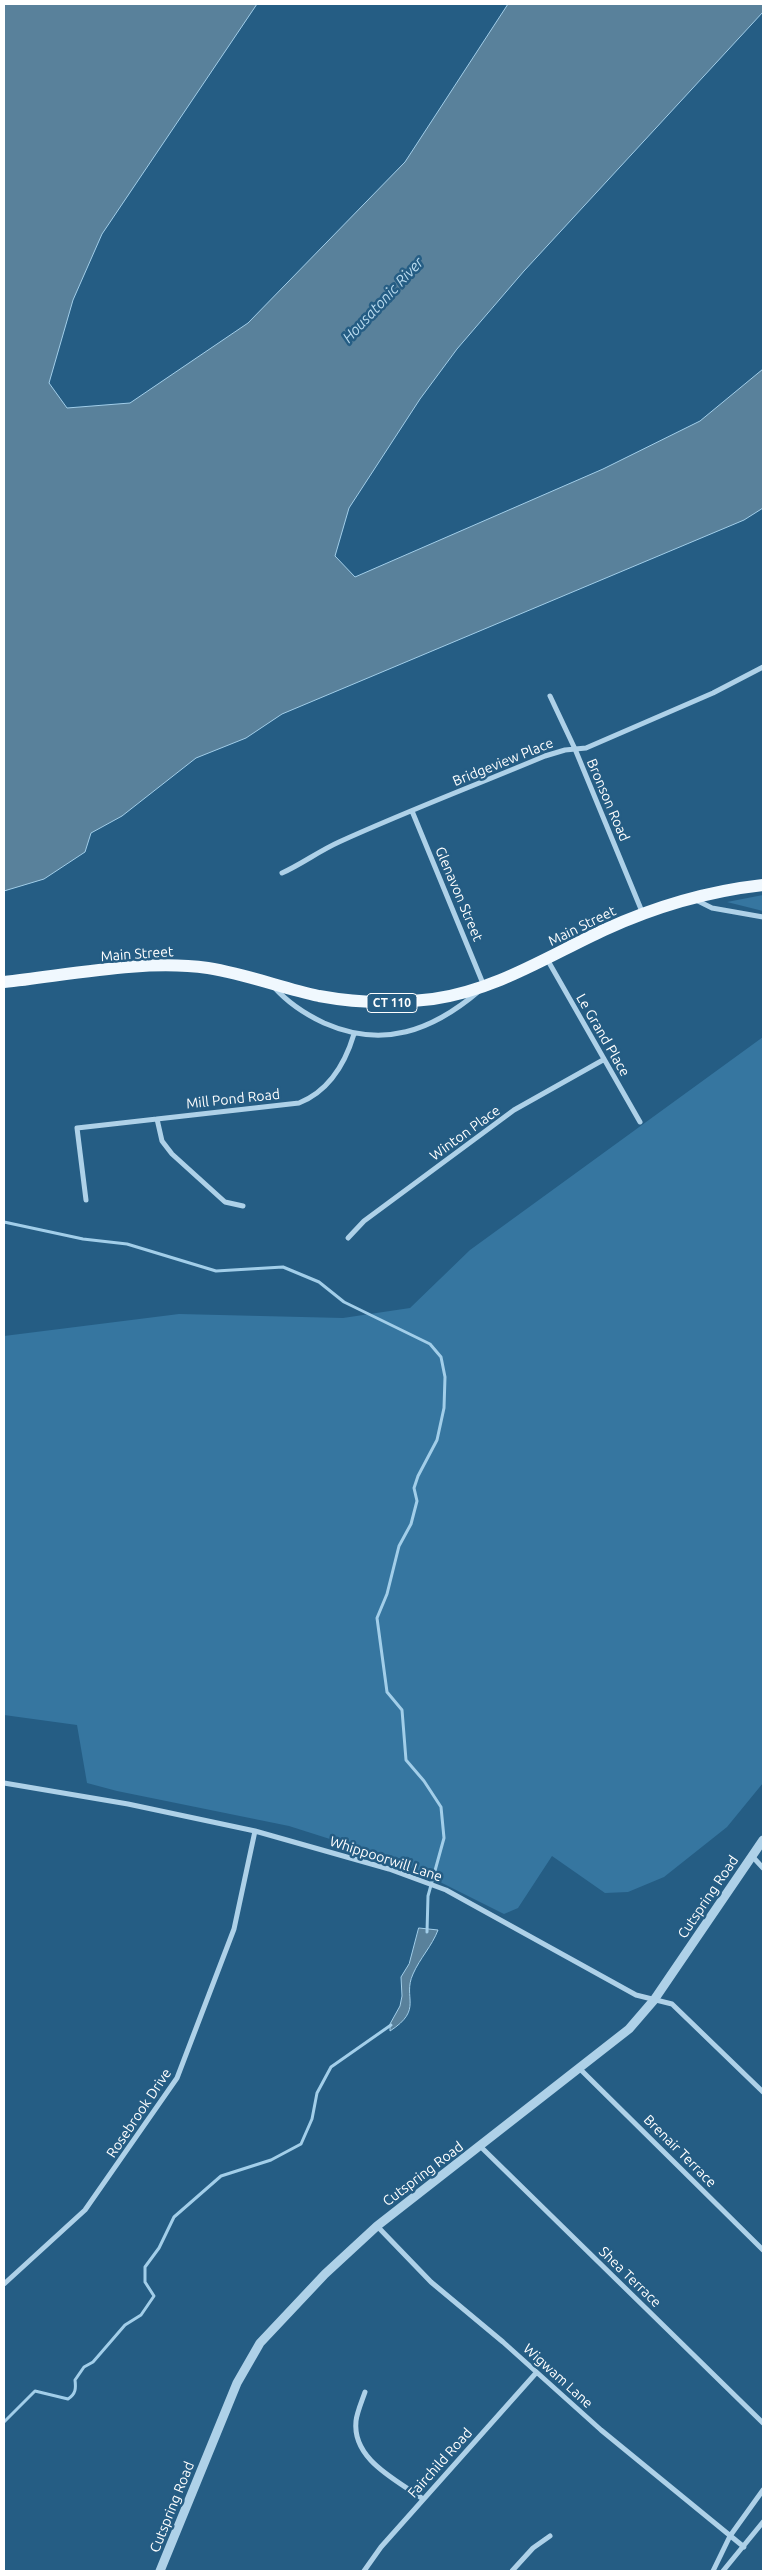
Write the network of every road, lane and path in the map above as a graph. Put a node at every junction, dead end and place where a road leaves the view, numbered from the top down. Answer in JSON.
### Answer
{"nodes":[{"id":1,"x":763,"y":668,"type":"edge"},
{"id":2,"x":550,"y":696,"type":"dead end"},
{"id":3,"x":575,"y":749,"type":"junction"},
{"id":4,"x":412,"y":811,"type":"junction"},
{"id":5,"x":282,"y":873,"type":"dead end"},
{"id":6,"x":763,"y":885,"type":"edge"},
{"id":7,"x":694,"y":899,"type":"junction"},
{"id":8,"x":643,"y":914,"type":"junction"},
{"id":9,"x":763,"y":917,"type":"edge"},
{"id":10,"x":546,"y":959,"type":"junction"},
{"id":11,"x":4,"y":982,"type":"edge"},
{"id":12,"x":271,"y":983,"type":"junction"},
{"id":13,"x":485,"y":987,"type":"junction"},
{"id":14,"x":354,"y":1034,"type":"junction"},
{"id":15,"x":604,"y":1060,"type":"junction"},
{"id":16,"x":157,"y":1119,"type":"junction"},
{"id":17,"x":640,"y":1122,"type":"dead end"},
{"id":18,"x":86,"y":1200,"type":"dead end"},
{"id":19,"x":243,"y":1206,"type":"dead end"},
{"id":20,"x":348,"y":1238,"type":"dead end"},
{"id":21,"x":4,"y":1783,"type":"edge"},
{"id":22,"x":256,"y":1832,"type":"junction"},
{"id":23,"x":763,"y":1840,"type":"edge"},
{"id":24,"x":752,"y":1856,"type":"junction"},
{"id":25,"x":763,"y":1868,"type":"edge"},
{"id":26,"x":654,"y":2000,"type":"junction"},
{"id":27,"x":580,"y":2069,"type":"junction"},
{"id":28,"x":763,"y":2092,"type":"edge"},
{"id":29,"x":481,"y":2147,"type":"junction"},
{"id":30,"x":377,"y":2226,"type":"junction"},
{"id":31,"x":763,"y":2250,"type":"edge"},
{"id":32,"x":4,"y":2284,"type":"edge"},
{"id":33,"x":536,"y":2372,"type":"junction"},
{"id":34,"x":365,"y":2392,"type":"dead end"},
{"id":35,"x":763,"y":2423,"type":"edge"},
{"id":36,"x":763,"y":2490,"type":"edge"},
{"id":37,"x":423,"y":2499,"type":"junction"},
{"id":38,"x":763,"y":2522,"type":"edge"},
{"id":39,"x":550,"y":2536,"type":"dead end"},
{"id":40,"x":730,"y":2536,"type":"junction"},
{"id":41,"x":744,"y":2547,"type":"junction"},
{"id":42,"x":160,"y":2571,"type":"edge"},
{"id":43,"x":364,"y":2571,"type":"edge"},
{"id":44,"x":512,"y":2571,"type":"edge"},
{"id":45,"x":713,"y":2571,"type":"edge"},
{"id":46,"x":723,"y":2571,"type":"edge"}],
"edges":[{"from":1,"to":3,"type":"street","name":"Bridgeview Place"},
{"from":2,"to":3,"type":"street","name":"Bronson Road"},
{"from":3,"to":4,"type":"street","name":"Bridgeview Place"},
{"from":3,"to":8,"type":"street","name":"Bronson Road"},
{"from":4,"to":5,"type":"street","name":"Bridgeview Place"},
{"from":4,"to":13,"type":"street","name":"Glenavon Street"},
{"from":6,"to":7,"type":"main road","name":"Main Street","number":"CT 110"},
{"from":7,"to":8,"type":"main road","name":"Main Street","number":"CT 110"},
{"from":7,"to":9,"type":"street"},
{"from":8,"to":10,"type":"main road","name":"Main Street","number":"CT 110"},
{"from":10,"to":13,"type":"main road","name":"Main Street","number":"CT 110"},
{"from":10,"to":15,"type":"street","name":"Le Grand Place"},
{"from":11,"to":12,"type":"main road","name":"Main Street","number":"CT 110"},
{"from":12,"to":13,"type":"main road","name":"Main Street","number":"CT 110"},
{"from":12,"to":14,"type":"street","name":"Main Street"},
{"from":13,"to":14,"type":"street","name":"Main Street"},
{"from":14,"to":16,"type":"street","name":"Mill Pond Road"},
{"from":15,"to":17,"type":"street","name":"Le Grand Place"},
{"from":15,"to":20,"type":"street","name":"Winton Place"},
{"from":16,"to":18,"type":"street","name":"Mill Pond Road"},
{"from":16,"to":19,"type":"street"},
{"from":21,"to":22,"type":"street","name":"Whippoorwill Lane"},
{"from":22,"to":26,"type":"street","name":"Whippoorwill Lane"},
{"from":22,"to":32,"type":"street","name":"Rosebrook Drive"},
{"from":23,"to":24,"type":"street","name":"Cutspring Road"},
{"from":24,"to":25,"type":"street"},
{"from":24,"to":26,"type":"street","name":"Cutspring Road"},
{"from":26,"to":27,"type":"street","name":"Cutspring Road"},
{"from":26,"to":28,"type":"street","name":"Whippoorwill Lane"},
{"from":27,"to":29,"type":"street","name":"Cutspring Road"},
{"from":27,"to":31,"type":"street","name":"Brenair Terrace"},
{"from":29,"to":30,"type":"street","name":"Cutspring Road"},
{"from":29,"to":35,"type":"street","name":"Shea Terrace"},
{"from":30,"to":33,"type":"street","name":"Wigwam Lane"},
{"from":30,"to":42,"type":"street","name":"Cutspring Road"},
{"from":33,"to":37,"type":"street","name":"Fairchild Road"},
{"from":33,"to":40,"type":"street","name":"Wigwam Lane"},
{"from":34,"to":37,"type":"street"},
{"from":36,"to":40,"type":"street"},
{"from":37,"to":43,"type":"street","name":"Fairchild Road"},
{"from":38,"to":41,"type":"street"},
{"from":39,"to":44,"type":"street"},
{"from":40,"to":41,"type":"street","name":"Wigwam Lane"},
{"from":40,"to":45,"type":"street"},
{"from":41,"to":46,"type":"street"}]}
